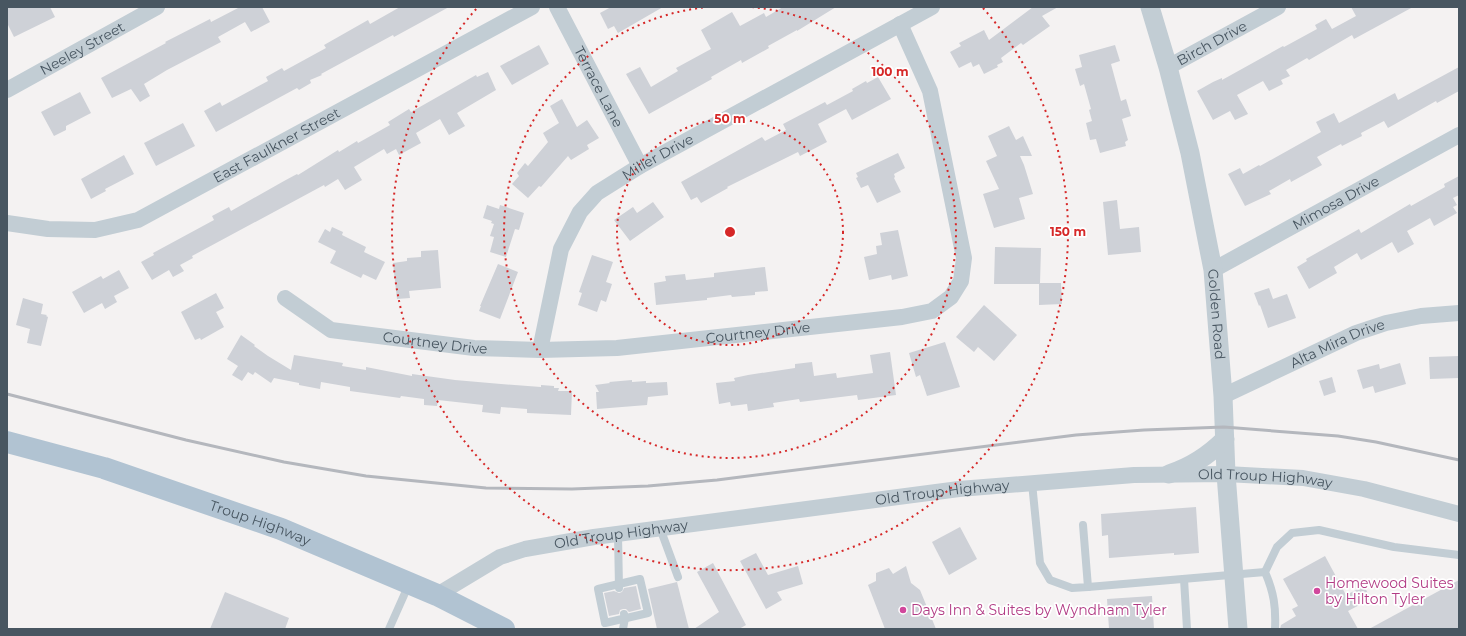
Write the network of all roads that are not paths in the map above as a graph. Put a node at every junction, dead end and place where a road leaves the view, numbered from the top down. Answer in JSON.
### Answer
{"nodes":[{"id":1,"x":157,"y":7,"type":"edge"},
{"id":2,"x":532,"y":7,"type":"edge"},
{"id":3,"x":557,"y":7,"type":"edge"},
{"id":4,"x":932,"y":7,"type":"edge"},
{"id":5,"x":1150,"y":7,"type":"edge"},
{"id":6,"x":1278,"y":7,"type":"edge"},
{"id":7,"x":900,"y":24,"type":"junction"},
{"id":8,"x":1168,"y":67,"type":"junction"},
{"id":9,"x":7,"y":90,"type":"edge"},
{"id":10,"x":1459,"y":135,"type":"edge"},
{"id":11,"x":640,"y":166,"type":"junction"},
{"id":12,"x":7,"y":223,"type":"edge"},
{"id":13,"x":1213,"y":270,"type":"junction"},
{"id":14,"x":285,"y":298,"type":"dead end"},
{"id":15,"x":1459,"y":313,"type":"edge"},
{"id":16,"x":540,"y":350,"type":"junction"},
{"id":17,"x":1223,"y":396,"type":"junction"},
{"id":18,"x":1224,"y":440,"type":"junction"},
{"id":19,"x":7,"y":442,"type":"edge"},
{"id":20,"x":1169,"y":474,"type":"junction"},
{"id":21,"x":1226,"y":474,"type":"junction"},
{"id":22,"x":1032,"y":483,"type":"junction"},
{"id":23,"x":1459,"y":514,"type":"edge"},
{"id":24,"x":1083,"y":525,"type":"dead end"},
{"id":25,"x":660,"y":528,"type":"junction"},
{"id":26,"x":618,"y":534,"type":"junction"},
{"id":27,"x":1459,"y":554,"type":"edge"},
{"id":28,"x":1265,"y":572,"type":"junction"},
{"id":29,"x":1234,"y":575,"type":"junction"},
{"id":30,"x":678,"y":577,"type":"dead end"},
{"id":31,"x":1184,"y":579,"type":"junction"},
{"id":32,"x":409,"y":584,"type":"junction"},
{"id":33,"x":619,"y":586,"type":"junction"},
{"id":34,"x":1088,"y":587,"type":"junction"},
{"id":35,"x":437,"y":595,"type":"junction"},
{"id":36,"x":625,"y":616,"type":"junction"},
{"id":37,"x":389,"y":629,"type":"edge"},
{"id":38,"x":504,"y":629,"type":"edge"},
{"id":39,"x":622,"y":629,"type":"edge"},
{"id":40,"x":1187,"y":629,"type":"edge"},
{"id":41,"x":1238,"y":629,"type":"edge"},
{"id":42,"x":1275,"y":629,"type":"edge"}],
"edges":[{"from":1,"to":9,"type":"street","name":"Neeley Street"},
{"from":2,"to":12,"type":"street","name":"East Faulkner Street"},
{"from":3,"to":11,"type":"street","name":"Terrace Lane"},
{"from":4,"to":7,"type":"street","name":"Miller Drive"},
{"from":5,"to":8,"type":"street","name":"Golden Road"},
{"from":6,"to":8,"type":"street","name":"Birch Drive"},
{"from":7,"to":11,"type":"street","name":"Miller Drive"},
{"from":7,"to":16,"type":"street","name":"Courtney Drive"},
{"from":8,"to":13,"type":"street","name":"Golden Road"},
{"from":10,"to":13,"type":"street","name":"Mimosa Drive"},
{"from":11,"to":16,"type":"street","name":"Miller Drive"},
{"from":13,"to":17,"type":"street","name":"Golden Road"},
{"from":14,"to":16,"type":"street","name":"Courtney Drive"},
{"from":15,"to":17,"type":"street","name":"Alta Mira Drive"},
{"from":17,"to":18,"type":"street","name":"Golden Road"},
{"from":18,"to":20,"type":"street"},
{"from":18,"to":21,"type":"street","name":"Golden Road"},
{"from":19,"to":32,"type":"main road","name":"Troup Highway"},
{"from":20,"to":21,"type":"street","name":"Old Troup Highway"},
{"from":20,"to":22,"type":"street","name":"Old Troup Highway"},
{"from":21,"to":23,"type":"street","name":"Old Troup Highway"},
{"from":21,"to":29,"type":"street","name":"Golden Road"},
{"from":22,"to":25,"type":"street","name":"Old Troup Highway"},
{"from":22,"to":34,"type":"lane"},
{"from":24,"to":34,"type":"lane"},
{"from":25,"to":26,"type":"street","name":"Old Troup Highway"},
{"from":25,"to":30,"type":"lane"},
{"from":26,"to":33,"type":"lane"},
{"from":26,"to":35,"type":"street","name":"Old Troup Highway"},
{"from":27,"to":28,"type":"lane"},
{"from":28,"to":29,"type":"lane"},
{"from":28,"to":42,"type":"lane"},
{"from":29,"to":31,"type":"lane"},
{"from":29,"to":41,"type":"street","name":"Golden Road"},
{"from":31,"to":34,"type":"lane"},
{"from":31,"to":40,"type":"lane"},
{"from":32,"to":35,"type":"main road","name":"Troup Highway"},
{"from":32,"to":37,"type":"lane"},
{"from":33,"to":36,"type":"lane"},
{"from":33,"to":36,"type":"lane"},
{"from":35,"to":38,"type":"main road","name":"Troup Highway"},
{"from":36,"to":39,"type":"lane"}]}
